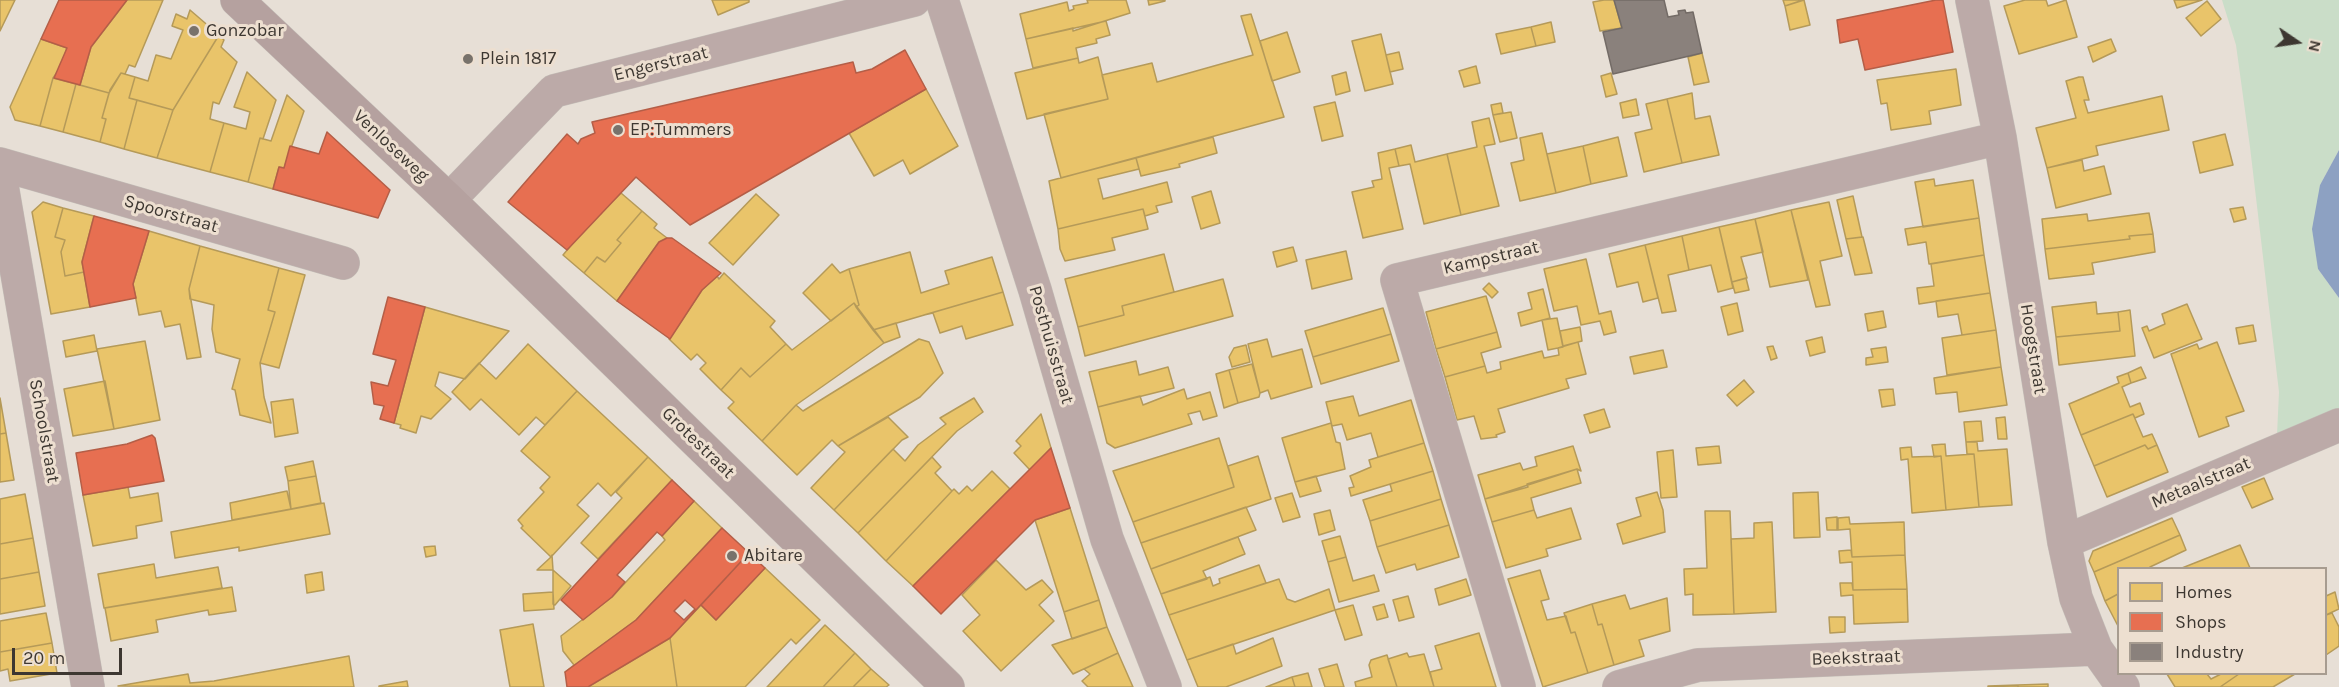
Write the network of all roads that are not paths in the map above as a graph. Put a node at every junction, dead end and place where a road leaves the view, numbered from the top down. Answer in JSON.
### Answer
{"nodes":[{"id":1,"x":237,"y":0,"type":"edge"},
{"id":2,"x":914,"y":0,"type":"edge"},
{"id":3,"x":942,"y":0,"type":"edge"},
{"id":4,"x":1971,"y":0,"type":"edge"},
{"id":5,"x":2000,"y":138,"type":"junction"},
{"id":6,"x":0,"y":164,"type":"edge"},
{"id":7,"x":0,"y":174,"type":"edge"},
{"id":8,"x":449,"y":200,"type":"junction"},
{"id":9,"x":343,"y":264,"type":"dead end"},
{"id":10,"x":2339,"y":425,"type":"edge"},
{"id":11,"x":2064,"y":542,"type":"junction"},
{"id":12,"x":2097,"y":649,"type":"junction"},
{"id":13,"x":88,"y":687,"type":"edge"},
{"id":14,"x":948,"y":687,"type":"edge"},
{"id":15,"x":1165,"y":687,"type":"edge"},
{"id":16,"x":1519,"y":687,"type":"edge"},
{"id":17,"x":1619,"y":687,"type":"edge"},
{"id":18,"x":2122,"y":687,"type":"edge"}],
"edges":[{"from":1,"to":8,"type":"main road","name":"Venloseweg"},
{"from":2,"to":8,"type":"street","name":"Engerstraat"},
{"from":3,"to":15,"type":"street","name":"Posthuisstraat"},
{"from":4,"to":5,"type":"street","name":"Hoogstraat"},
{"from":5,"to":11,"type":"street","name":"Hoogstraat"},
{"from":5,"to":16,"type":"street","name":"Kampstraat"},
{"from":6,"to":9,"type":"street","name":"Spoorstraat"},
{"from":7,"to":13,"type":"street","name":"Schoolstraat"},
{"from":8,"to":14,"type":"main road","name":"Grotestraat"},
{"from":10,"to":11,"type":"street","name":"Metaalstraat"},
{"from":11,"to":12,"type":"street","name":"Hoogstraat"},
{"from":12,"to":17,"type":"street","name":"Beekstraat"},
{"from":12,"to":18,"type":"street","name":"Hoogstraat"}]}
